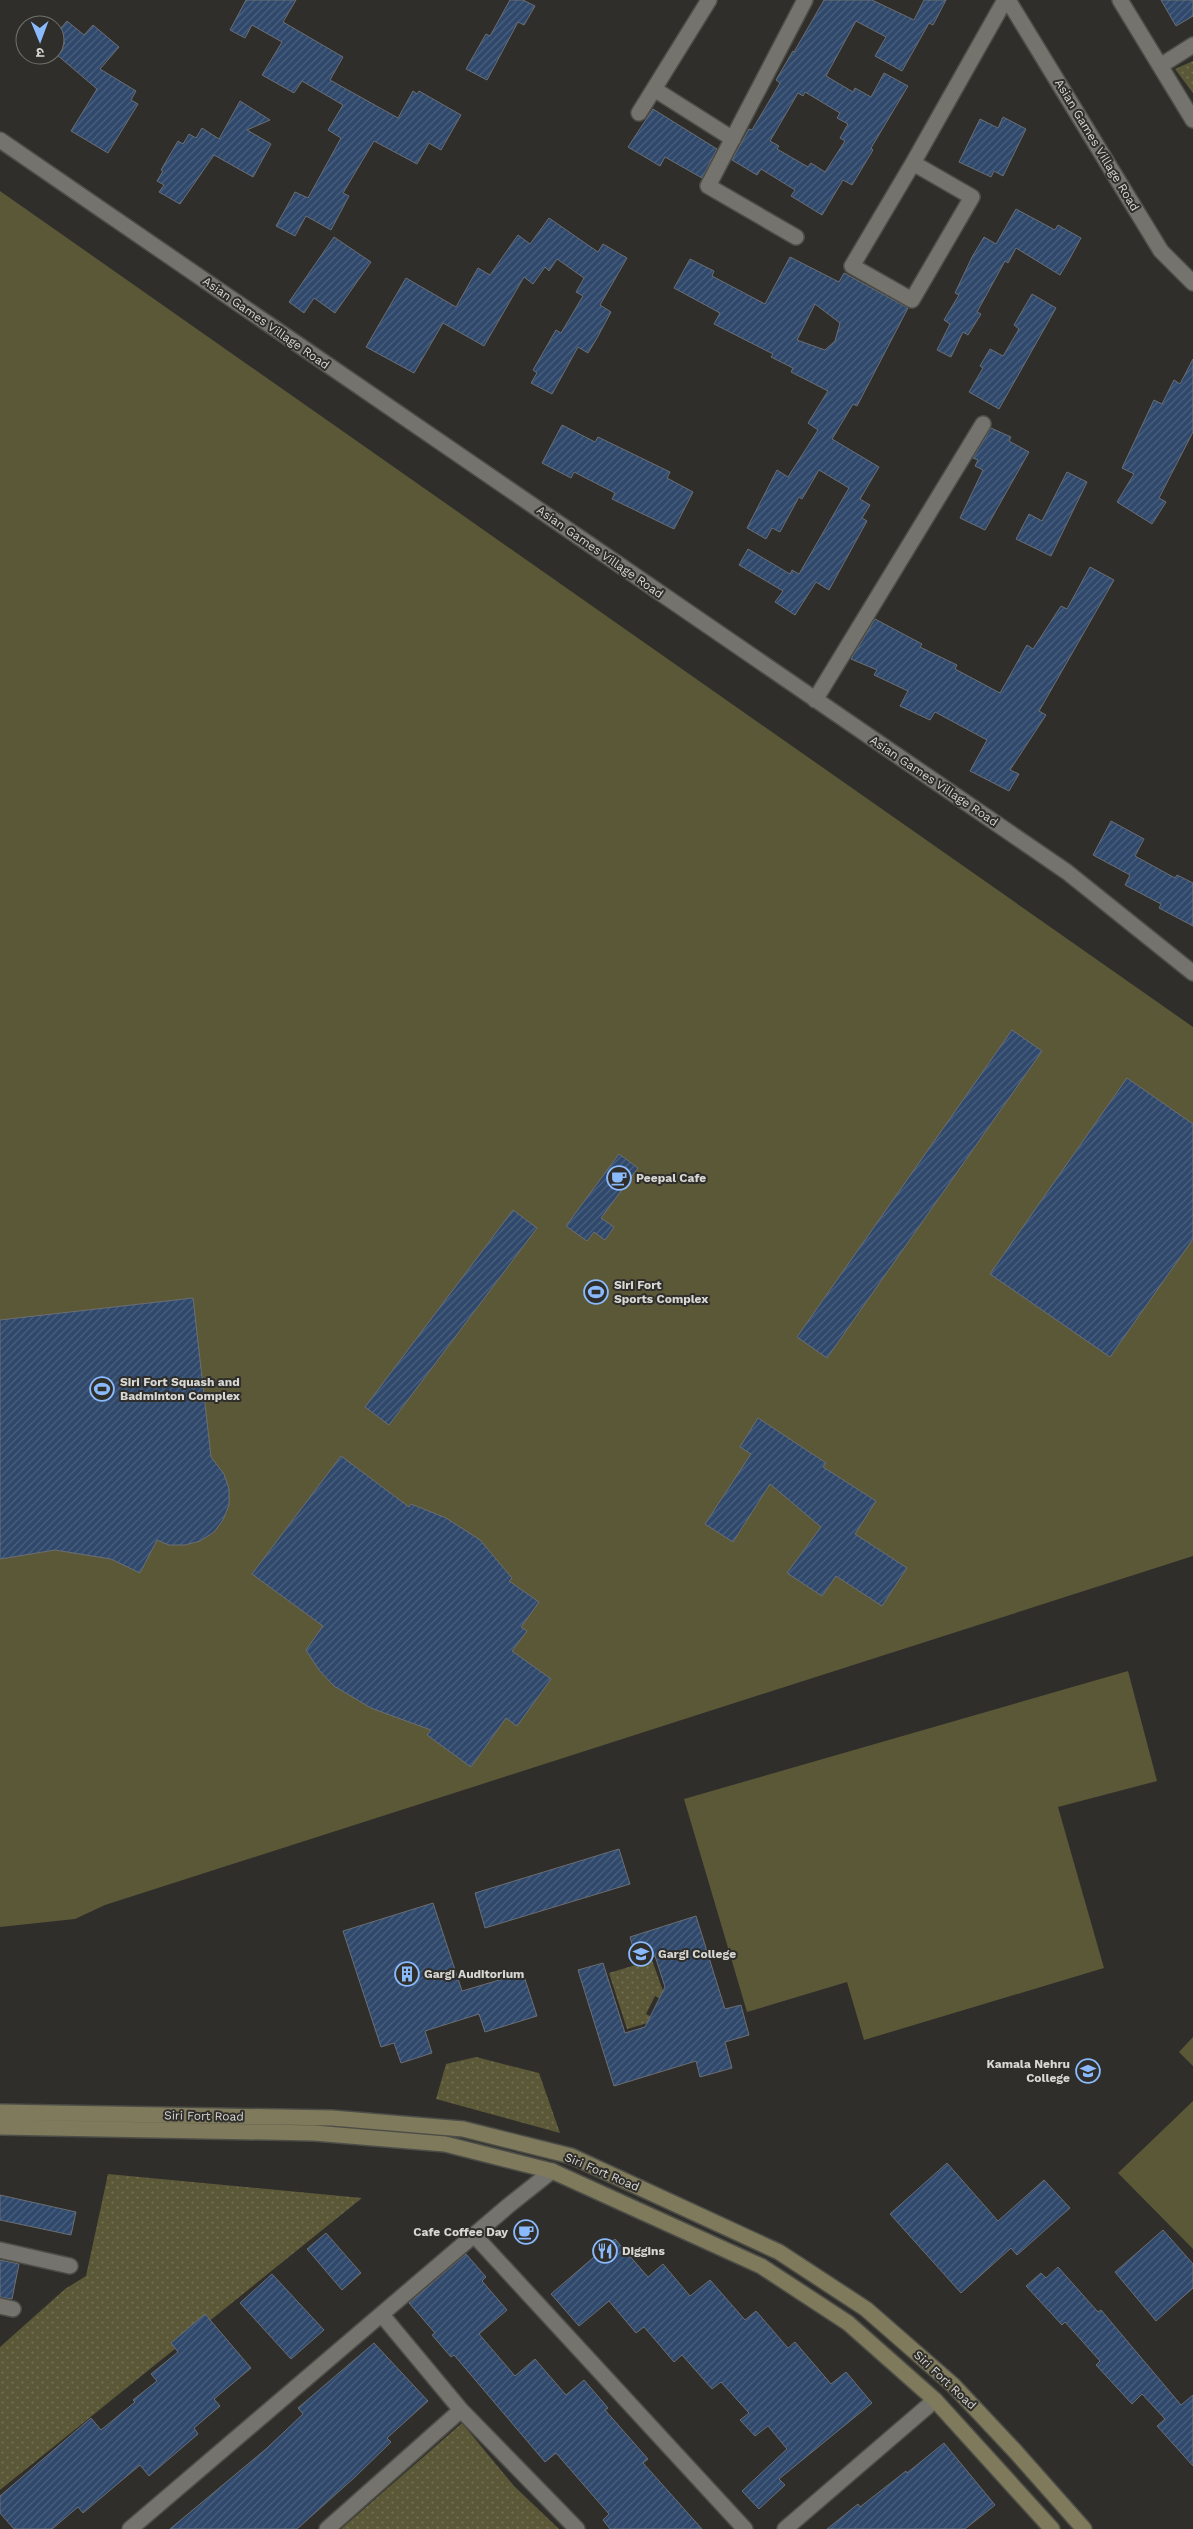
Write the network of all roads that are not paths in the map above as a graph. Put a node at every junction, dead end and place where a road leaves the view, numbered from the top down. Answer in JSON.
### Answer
{"nodes":[{"id":1,"x":709,"y":0,"type":"edge"},
{"id":2,"x":805,"y":0,"type":"edge"},
{"id":3,"x":1007,"y":0,"type":"edge"},
{"id":4,"x":1120,"y":0,"type":"edge"},
{"id":5,"x":1193,"y":46,"type":"edge"},
{"id":6,"x":1160,"y":66,"type":"junction"},
{"id":7,"x":654,"y":89,"type":"junction"},
{"id":8,"x":640,"y":113,"type":"dead end"},
{"id":9,"x":1193,"y":120,"type":"edge"},
{"id":10,"x":733,"y":139,"type":"junction"},
{"id":11,"x":0,"y":140,"type":"edge"},
{"id":12,"x":913,"y":163,"type":"junction"},
{"id":13,"x":796,"y":237,"type":"dead end"},
{"id":14,"x":1193,"y":283,"type":"edge"},
{"id":15,"x":983,"y":424,"type":"dead end"},
{"id":16,"x":815,"y":700,"type":"junction"},
{"id":17,"x":1193,"y":973,"type":"edge"},
{"id":18,"x":0,"y":2112,"type":"edge"},
{"id":19,"x":0,"y":2127,"type":"edge"},
{"id":20,"x":552,"y":2171,"type":"junction"},
{"id":21,"x":475,"y":2236,"type":"junction"},
{"id":22,"x":0,"y":2250,"type":"edge"},
{"id":23,"x":70,"y":2266,"type":"dead end"},
{"id":24,"x":382,"y":2315,"type":"junction"},
{"id":25,"x":935,"y":2400,"type":"junction"},
{"id":26,"x":461,"y":2410,"type":"junction"},
{"id":27,"x":139,"y":2526,"type":"edge"},
{"id":28,"x":327,"y":2529,"type":"edge"},
{"id":29,"x":577,"y":2529,"type":"edge"},
{"id":30,"x":745,"y":2529,"type":"edge"},
{"id":31,"x":785,"y":2529,"type":"edge"},
{"id":32,"x":1052,"y":2529,"type":"edge"},
{"id":33,"x":1084,"y":2529,"type":"edge"}],
"edges":[{"from":1,"to":7,"type":"street"},
{"from":2,"to":10,"type":"street"},
{"from":3,"to":12,"type":"street"},
{"from":3,"to":14,"type":"street","name":"Asian Games Village Road"},
{"from":4,"to":6,"type":"street"},
{"from":5,"to":6,"type":"street"},
{"from":6,"to":9,"type":"street"},
{"from":7,"to":8,"type":"street"},
{"from":7,"to":10,"type":"street"},
{"from":10,"to":13,"type":"street"},
{"from":11,"to":16,"type":"street","name":"Asian Games Village Road"},
{"from":12,"to":12,"type":"street"},
{"from":15,"to":16,"type":"street"},
{"from":16,"to":17,"type":"street","name":"Asian Games Village Road"},
{"from":18,"to":33,"type":"street","name":"Siri Fort Road"},
{"from":19,"to":20,"type":"street","name":"Siri Fort Road"},
{"from":20,"to":21,"type":"street"},
{"from":20,"to":25,"type":"street","name":"Siri Fort Road"},
{"from":21,"to":24,"type":"street"},
{"from":21,"to":30,"type":"street"},
{"from":22,"to":23,"type":"street"},
{"from":24,"to":26,"type":"street"},
{"from":24,"to":27,"type":"street"},
{"from":25,"to":31,"type":"street"},
{"from":25,"to":32,"type":"street","name":"Siri Fort Road"},
{"from":26,"to":28,"type":"street"},
{"from":26,"to":29,"type":"street"}]}
